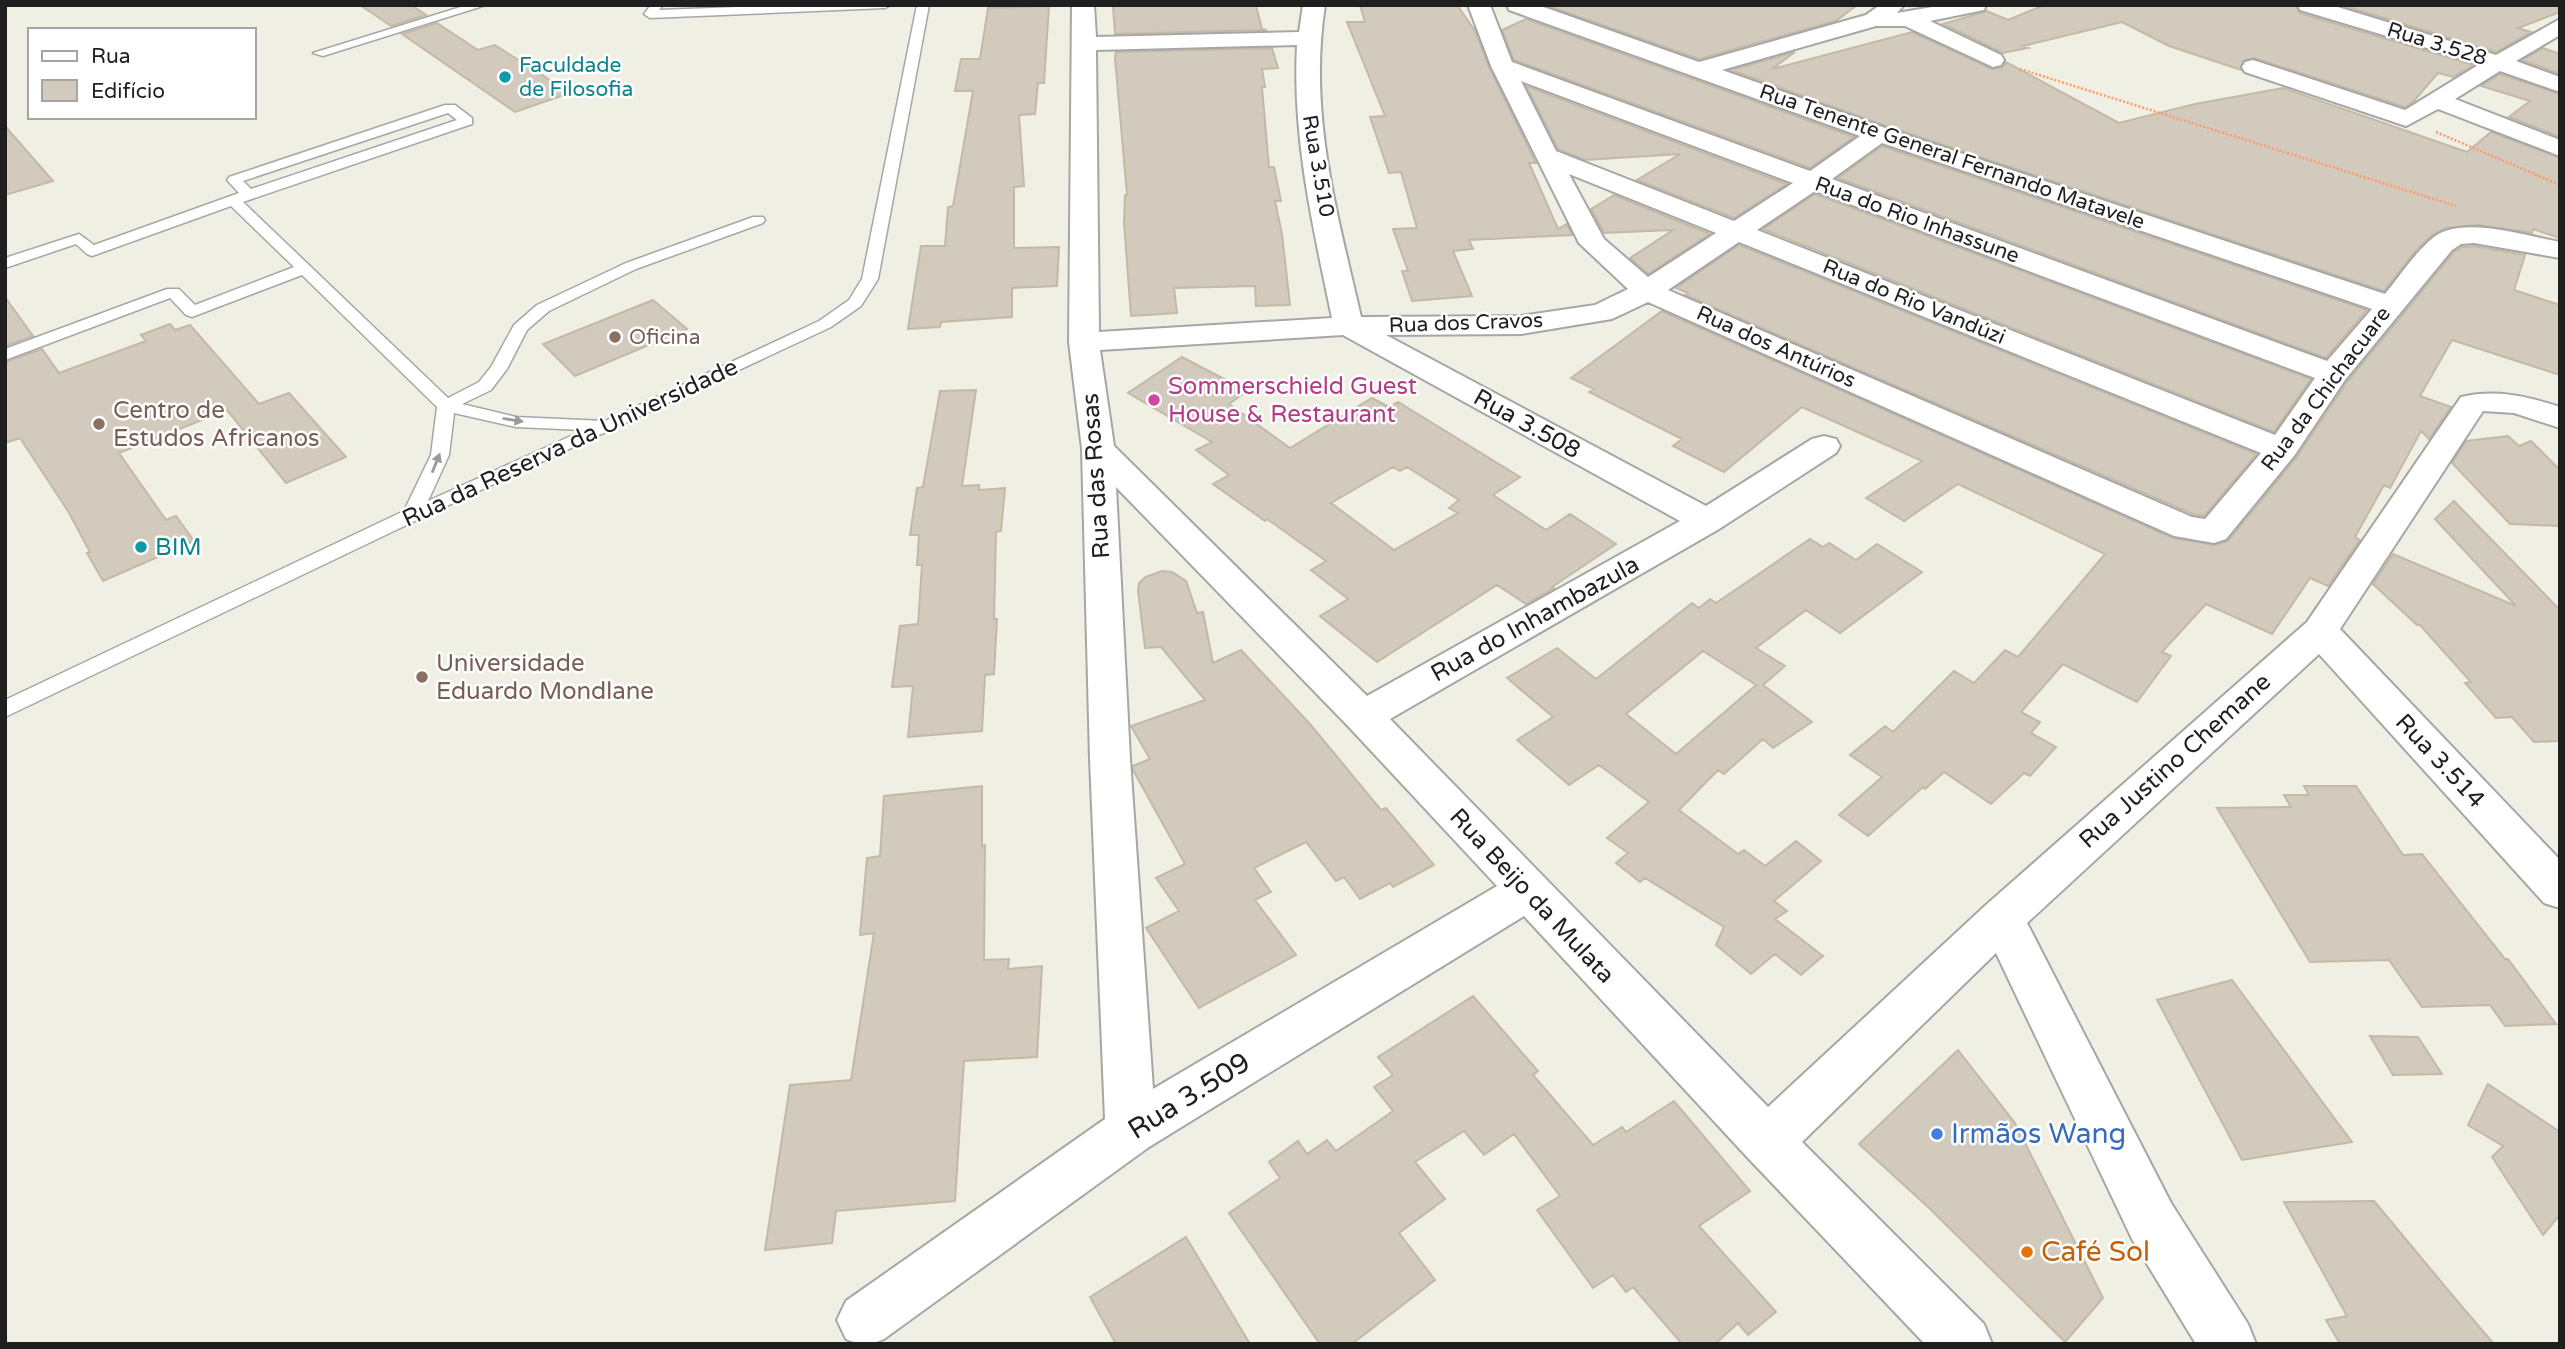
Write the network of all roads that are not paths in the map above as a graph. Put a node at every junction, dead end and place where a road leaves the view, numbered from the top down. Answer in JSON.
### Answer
{"nodes":[{"id":1,"x":480,"y":5,"type":"edge"},
{"id":2,"x":657,"y":5,"type":"edge"},
{"id":3,"x":885,"y":5,"type":"edge"},
{"id":4,"x":922,"y":5,"type":"edge"},
{"id":5,"x":1083,"y":5,"type":"edge"},
{"id":6,"x":1314,"y":5,"type":"edge"},
{"id":7,"x":1479,"y":5,"type":"edge"},
{"id":8,"x":1517,"y":5,"type":"edge"},
{"id":9,"x":1976,"y":5,"type":"edge"},
{"id":10,"x":2308,"y":5,"type":"edge"},
{"id":11,"x":1901,"y":12,"type":"edge"},
{"id":12,"x":2560,"y":25,"type":"edge"},
{"id":13,"x":1307,"y":38,"type":"junction"},
{"id":14,"x":1085,"y":44,"type":"junction"},
{"id":15,"x":319,"y":52,"type":"dead end"},
{"id":16,"x":1993,"y":60,"type":"road end"},
{"id":17,"x":2496,"y":62,"type":"junction"},
{"id":18,"x":1502,"y":66,"type":"junction"},
{"id":19,"x":2253,"y":67,"type":"dead end"},
{"id":20,"x":1700,"y":69,"type":"junction"},
{"id":21,"x":2560,"y":85,"type":"edge"},
{"id":22,"x":2436,"y":100,"type":"junction"},
{"id":23,"x":1879,"y":134,"type":"junction"},
{"id":24,"x":2560,"y":149,"type":"edge"},
{"id":25,"x":1546,"y":156,"type":"junction"},
{"id":26,"x":1813,"y":181,"type":"junction"},
{"id":27,"x":249,"y":195,"type":"junction"},
{"id":28,"x":233,"y":200,"type":"junction"},
{"id":29,"x":758,"y":220,"type":"dead end"},
{"id":30,"x":1737,"y":232,"type":"junction"},
{"id":31,"x":2560,"y":250,"type":"edge"},
{"id":32,"x":5,"y":263,"type":"edge"},
{"id":33,"x":304,"y":269,"type":"junction"},
{"id":34,"x":1647,"y":291,"type":"junction"},
{"id":35,"x":2389,"y":305,"type":"junction"},
{"id":36,"x":1348,"y":327,"type":"junction"},
{"id":37,"x":1084,"y":342,"type":"junction"},
{"id":38,"x":5,"y":355,"type":"edge"},
{"id":39,"x":2333,"y":374,"type":"junction"},
{"id":40,"x":446,"y":406,"type":"junction"},
{"id":41,"x":2560,"y":418,"type":"edge"},
{"id":42,"x":609,"y":426,"type":"junction"},
{"id":43,"x":1824,"y":446,"type":"dead end"},
{"id":44,"x":1098,"y":449,"type":"junction"},
{"id":45,"x":2282,"y":449,"type":"junction"},
{"id":46,"x":412,"y":515,"type":"junction"},
{"id":47,"x":1707,"y":521,"type":"junction"},
{"id":48,"x":2214,"y":531,"type":"joint"},
{"id":49,"x":2319,"y":631,"type":"junction"},
{"id":50,"x":5,"y":709,"type":"edge"},
{"id":51,"x":1363,"y":716,"type":"junction"},
{"id":52,"x":2560,"y":890,"type":"edge"},
{"id":53,"x":1527,"y":891,"type":"junction"},
{"id":54,"x":2002,"y":918,"type":"junction"},
{"id":55,"x":1131,"y":1130,"type":"junction"},
{"id":56,"x":1767,"y":1142,"type":"junction"},
{"id":57,"x":864,"y":1320,"type":"dead end"},
{"id":58,"x":1964,"y":1344,"type":"edge"},
{"id":59,"x":2228,"y":1344,"type":"edge"}],
"edges":[{"from":1,"to":15,"type":"lane"},
{"from":2,"to":3,"type":"lane"},
{"from":4,"to":42,"type":"lane","name":"Rua da Reserva da Universidade"},
{"from":5,"to":14,"type":"street","name":"Rua das Rosas"},
{"from":6,"to":13,"type":"street","name":"Rua 3.510"},
{"from":7,"to":18,"type":"street","name":"Rua dos Antúrios"},
{"from":8,"to":20,"type":"street","name":"Rua Tenente General Fernando Matavele"},
{"from":9,"to":11,"type":"street"},
{"from":10,"to":17,"type":"street","name":"Rua 3.528"},
{"from":11,"to":16,"type":"street"},
{"from":11,"to":20,"type":"street"},
{"from":12,"to":17,"type":"street","name":"Rua 3.528"},
{"from":13,"to":14,"type":"street"},
{"from":13,"to":36,"type":"street","name":"Rua 3.510"},
{"from":14,"to":37,"type":"street","name":"Rua das Rosas"},
{"from":17,"to":21,"type":"street"},
{"from":17,"to":22,"type":"street"},
{"from":18,"to":25,"type":"street","name":"Rua dos Antúrios"},
{"from":18,"to":26,"type":"street","name":"Rua do Rio Inhassune"},
{"from":19,"to":22,"type":"street"},
{"from":20,"to":23,"type":"street","name":"Rua Tenente General Fernando Matavele"},
{"from":22,"to":24,"type":"street"},
{"from":23,"to":26,"type":"street","name":"Rua dos Cravos"},
{"from":23,"to":35,"type":"street","name":"Rua Tenente General Fernando Matavele"},
{"from":25,"to":30,"type":"street","name":"Rua do Rio Vandúzi"},
{"from":25,"to":34,"type":"street","name":"Rua dos Antúrios"},
{"from":26,"to":30,"type":"street","name":"Rua dos Cravos"},
{"from":26,"to":39,"type":"street","name":"Rua do Rio Inhassune"},
{"from":27,"to":27,"type":"lane"},
{"from":27,"to":28,"type":"lane"},
{"from":28,"to":32,"type":"lane"},
{"from":28,"to":33,"type":"lane"},
{"from":29,"to":40,"type":"lane"},
{"from":30,"to":34,"type":"street","name":"Rua dos Cravos"},
{"from":30,"to":45,"type":"street","name":"Rua do Rio Vandúzi"},
{"from":31,"to":35,"type":"street","name":"Rua da Chichacuare"},
{"from":33,"to":38,"type":"lane"},
{"from":33,"to":40,"type":"lane"},
{"from":34,"to":36,"type":"street","name":"Rua dos Cravos"},
{"from":34,"to":48,"type":"street","name":"Rua dos Antúrios"},
{"from":35,"to":39,"type":"street","name":"Rua da Chichacuare"},
{"from":36,"to":37,"type":"street","name":"Rua dos Cravos"},
{"from":36,"to":47,"type":"street","name":"Rua 3.508"},
{"from":37,"to":44,"type":"street","name":"Rua das Rosas"},
{"from":39,"to":45,"type":"street","name":"Rua da Chichacuare"},
{"from":40,"to":42,"type":"lane","one_way":true},
{"from":46,"to":40,"type":"lane","one_way":true},
{"from":41,"to":49,"type":"street","name":"Rua Justino Chemane"},
{"from":42,"to":46,"type":"lane","name":"Rua da Reserva da Universidade"},
{"from":43,"to":47,"type":"street","name":"Rua do Inhambazula"},
{"from":44,"to":51,"type":"street","name":"Rua Beijo da Mulata"},
{"from":44,"to":55,"type":"street","name":"Rua das Rosas"},
{"from":45,"to":48,"type":"street","name":"Rua da Chichacuare"},
{"from":46,"to":50,"type":"lane","name":"Rua da Reserva da Universidade"},
{"from":47,"to":51,"type":"street","name":"Rua do Inhambazula"},
{"from":49,"to":52,"type":"street","name":"Rua 3.514"},
{"from":49,"to":54,"type":"street","name":"Rua Justino Chemane"},
{"from":51,"to":53,"type":"street","name":"Rua Beijo da Mulata"},
{"from":53,"to":55,"type":"street","name":"Rua 3.509"},
{"from":53,"to":56,"type":"street","name":"Rua Beijo da Mulata"},
{"from":54,"to":56,"type":"street","name":"Rua Justino Chemane"},
{"from":54,"to":59,"type":"street"},
{"from":55,"to":57,"type":"street","name":"Rua 3.509"},
{"from":56,"to":58,"type":"street","name":"Rua Beijo da Mulata"}]}
